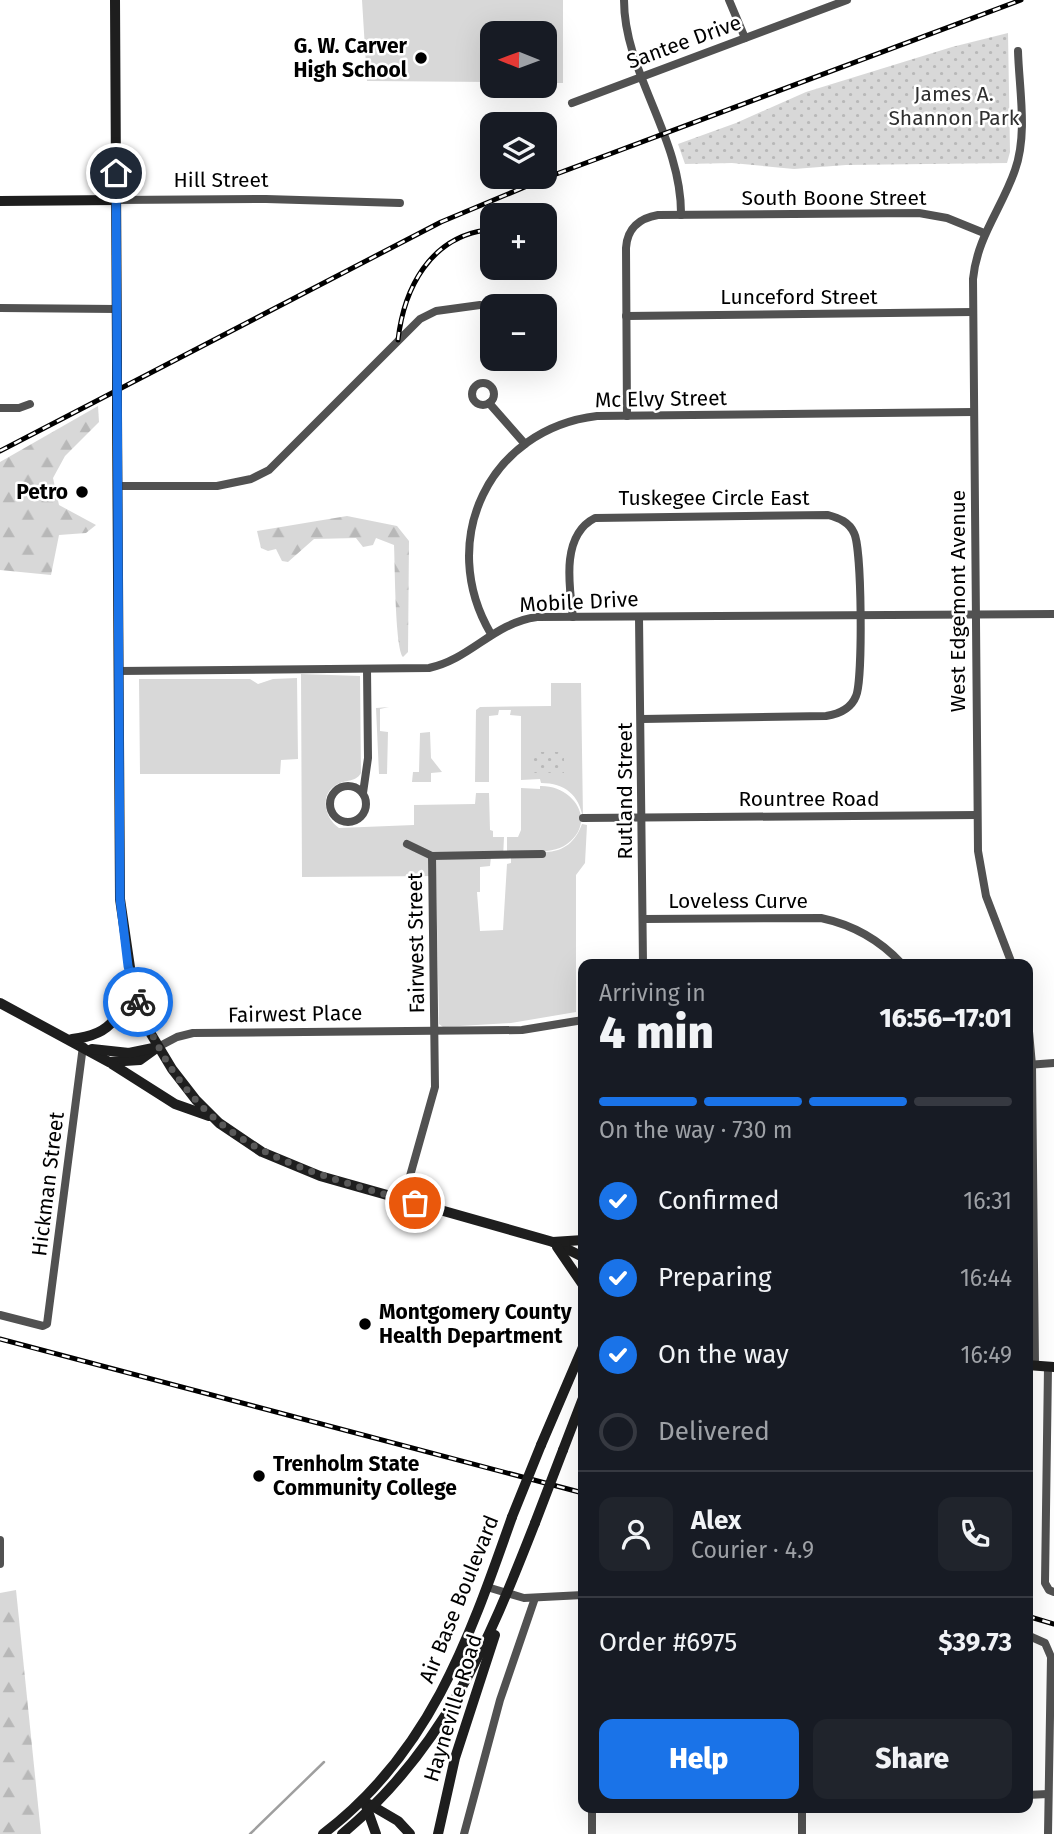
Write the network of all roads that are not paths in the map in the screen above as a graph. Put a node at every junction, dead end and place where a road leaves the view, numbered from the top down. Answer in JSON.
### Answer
{"nodes":[{"id":1,"x":115,"y":0,"type":"edge"},
{"id":2,"x":624,"y":0,"type":"edge"},
{"id":3,"x":729,"y":0,"type":"edge"},
{"id":4,"x":846,"y":0,"type":"edge"},
{"id":5,"x":745,"y":38,"type":"junction"},
{"id":6,"x":1018,"y":51,"type":"dead end"},
{"id":7,"x":643,"y":76,"type":"junction"},
{"id":8,"x":572,"y":103,"type":"dead end"},
{"id":9,"x":116,"y":200,"type":"junction"},
{"id":10,"x":0,"y":201,"type":"edge"},
{"id":11,"x":400,"y":203,"type":"dead end"},
{"id":12,"x":681,"y":215,"type":"junction"},
{"id":13,"x":984,"y":233,"type":"junction"},
{"id":14,"x":480,"y":305,"type":"dead end"},
{"id":15,"x":0,"y":308,"type":"edge"},
{"id":16,"x":117,"y":309,"type":"junction"},
{"id":17,"x":973,"y":312,"type":"junction"},
{"id":18,"x":626,"y":316,"type":"junction"},
{"id":19,"x":489,"y":403,"type":"dead end"},
{"id":20,"x":30,"y":404,"type":"dead end"},
{"id":21,"x":0,"y":408,"type":"edge"},
{"id":22,"x":974,"y":412,"type":"junction"},
{"id":23,"x":627,"y":416,"type":"junction"},
{"id":24,"x":525,"y":444,"type":"junction"},
{"id":25,"x":117,"y":486,"type":"junction"},
{"id":26,"x":975,"y":614,"type":"junction"},
{"id":27,"x":1054,"y":614,"type":"edge"},
{"id":28,"x":859,"y":615,"type":"junction"},
{"id":29,"x":573,"y":617,"type":"junction"},
{"id":30,"x":639,"y":617,"type":"junction"},
{"id":31,"x":491,"y":634,"type":"junction"},
{"id":32,"x":367,"y":669,"type":"junction"},
{"id":33,"x":119,"y":671,"type":"junction"},
{"id":34,"x":642,"y":719,"type":"junction"},
{"id":35,"x":363,"y":793,"type":"junction"},
{"id":36,"x":977,"y":815,"type":"junction"},
{"id":37,"x":583,"y":818,"type":"dead end"},
{"id":38,"x":642,"y":818,"type":"junction"},
{"id":39,"x":407,"y":844,"type":"dead end"},
{"id":40,"x":542,"y":854,"type":"dead end"},
{"id":41,"x":432,"y":856,"type":"junction"},
{"id":42,"x":643,"y":919,"type":"junction"},
{"id":43,"x":643,"y":959,"type":"edge"},
{"id":44,"x":896,"y":959,"type":"edge"},
{"id":45,"x":1010,"y":959,"type":"edge"},
{"id":46,"x":128,"y":966,"type":"junction"},
{"id":47,"x":0,"y":1003,"type":"edge"},
{"id":48,"x":578,"y":1021,"type":"edge"},
{"id":49,"x":435,"y":1031,"type":"junction"},
{"id":50,"x":70,"y":1039,"type":"junction"},
{"id":51,"x":85,"y":1047,"type":"junction"},
{"id":52,"x":158,"y":1047,"type":"junction"},
{"id":53,"x":109,"y":1062,"type":"junction"},
{"id":54,"x":1054,"y":1063,"type":"edge"},
{"id":55,"x":1033,"y":1065,"type":"edge"},
{"id":56,"x":211,"y":1117,"type":"junction"},
{"id":57,"x":394,"y":1197,"type":"junction"},
{"id":58,"x":578,"y":1240,"type":"edge"},
{"id":59,"x":553,"y":1242,"type":"junction"},
{"id":60,"x":578,"y":1254,"type":"edge"},
{"id":61,"x":578,"y":1278,"type":"edge"},
{"id":62,"x":0,"y":1315,"type":"edge"},
{"id":63,"x":578,"y":1357,"type":"edge"},
{"id":64,"x":1033,"y":1365,"type":"edge"},
{"id":65,"x":1051,"y":1367,"type":"edge"},
{"id":66,"x":578,"y":1411,"type":"edge"},
{"id":67,"x":0,"y":1540,"type":"edge"},
{"id":68,"x":0,"y":1564,"type":"edge"},
{"id":69,"x":487,"y":1587,"type":"junction"},
{"id":70,"x":1053,"y":1591,"type":"edge"},
{"id":71,"x":507,"y":1593,"type":"junction"},
{"id":72,"x":578,"y":1595,"type":"edge"},
{"id":73,"x":535,"y":1598,"type":"junction"},
{"id":74,"x":1033,"y":1638,"type":"edge"},
{"id":75,"x":1048,"y":1794,"type":"junction"},
{"id":76,"x":1033,"y":1795,"type":"edge"},
{"id":77,"x":364,"y":1801,"type":"junction"},
{"id":78,"x":371,"y":1810,"type":"junction"},
{"id":79,"x":592,"y":1813,"type":"edge"},
{"id":80,"x":802,"y":1813,"type":"edge"},
{"id":81,"x":376,"y":1832,"type":"edge"},
{"id":82,"x":323,"y":1834,"type":"edge"},
{"id":83,"x":342,"y":1834,"type":"edge"},
{"id":84,"x":410,"y":1834,"type":"edge"},
{"id":85,"x":438,"y":1834,"type":"edge"},
{"id":86,"x":464,"y":1834,"type":"edge"},
{"id":87,"x":592,"y":1834,"type":"edge"},
{"id":88,"x":802,"y":1834,"type":"edge"},
{"id":89,"x":1048,"y":1834,"type":"edge"}],
"edges":[{"from":1,"to":9,"type":"main road"},
{"from":2,"to":7,"type":"street"},
{"from":3,"to":5,"type":"street"},
{"from":4,"to":5,"type":"street","name":"Santee Drive"},
{"from":5,"to":7,"type":"street","name":"Santee Drive"},
{"from":6,"to":13,"type":"street","name":"West Edgemont Avenue"},
{"from":7,"to":8,"type":"street","name":"Santee Drive"},
{"from":7,"to":12,"type":"street"},
{"from":9,"to":10,"type":"main road","name":"Hill Street"},
{"from":9,"to":11,"type":"street","name":"Hill Street"},
{"from":9,"to":16,"type":"main road"},
{"from":12,"to":13,"type":"street","name":"South Boone Street"},
{"from":12,"to":18,"type":"street","name":"South Boone Street"},
{"from":13,"to":17,"type":"street","name":"West Edgemont Avenue"},
{"from":14,"to":25,"type":"street"},
{"from":15,"to":16,"type":"street"},
{"from":16,"to":25,"type":"main road","bridge":true},
{"from":17,"to":18,"type":"street","name":"Lunceford Street"},
{"from":17,"to":22,"type":"street","name":"West Edgemont Avenue"},
{"from":18,"to":23,"type":"street"},
{"from":19,"to":24,"type":"street"},
{"from":20,"to":21,"type":"street"},
{"from":22,"to":23,"type":"street","name":"Mc Elvy Street"},
{"from":22,"to":26,"type":"street","name":"West Edgemont Avenue"},
{"from":23,"to":24,"type":"street","name":"Mc Elvy Street"},
{"from":24,"to":31,"type":"street","name":"Mc Elvy Street"},
{"from":25,"to":33,"type":"main road"},
{"from":26,"to":27,"type":"street","name":"Mobile Drive"},
{"from":26,"to":28,"type":"street","name":"Mobile Drive"},
{"from":26,"to":36,"type":"street","name":"West Edgemont Avenue"},
{"from":28,"to":29,"type":"street","name":"Tuskegee Circle East"},
{"from":28,"to":30,"type":"street","name":"Mobile Drive"},
{"from":28,"to":34,"type":"street"},
{"from":29,"to":30,"type":"street","name":"Mobile Drive"},
{"from":29,"to":31,"type":"street","name":"Mobile Drive"},
{"from":30,"to":34,"type":"street","name":"Rutland Street"},
{"from":31,"to":32,"type":"street","name":"Mobile Drive"},
{"from":32,"to":33,"type":"street","name":"Mobile Drive"},
{"from":32,"to":35,"type":"street"},
{"from":33,"to":46,"type":"main road"},
{"from":34,"to":38,"type":"street","name":"Rutland Street"},
{"from":35,"to":35,"type":"street"},
{"from":36,"to":38,"type":"street","name":"Rountree Road"},
{"from":36,"to":45,"type":"street","name":"West Edgemont Avenue"},
{"from":37,"to":38,"type":"street","name":"Rountree Road"},
{"from":38,"to":42,"type":"street","name":"Rutland Street"},
{"from":39,"to":41,"type":"street"},
{"from":40,"to":41,"type":"street"},
{"from":41,"to":49,"type":"street","name":"Fairwest Street"},
{"from":42,"to":43,"type":"street","name":"Rutland Street"},
{"from":42,"to":44,"type":"street","name":"Loveless Curve"},
{"from":46,"to":50,"type":"main road"},
{"from":46,"to":52,"type":"main road"},
{"from":47,"to":50,"type":"main road"},
{"from":48,"to":49,"type":"street","name":"Fairwest Street"},
{"from":49,"to":52,"type":"street","name":"Fairwest Place"},
{"from":49,"to":57,"type":"street","name":"Fairwest Street"},
{"from":50,"to":51,"type":"main road"},
{"from":51,"to":52,"type":"main road"},
{"from":51,"to":53,"type":"main road"},
{"from":51,"to":62,"type":"street","name":"Hickman Street"},
{"from":52,"to":53,"type":"main road"},
{"from":52,"to":56,"type":"main road"},
{"from":53,"to":56,"type":"main road"},
{"from":54,"to":55,"type":"street"},
{"from":56,"to":57,"type":"main road"},
{"from":57,"to":59,"type":"main road"},
{"from":58,"to":59,"type":"main road"},
{"from":59,"to":60,"type":"main road"},
{"from":59,"to":61,"type":"main road"},
{"from":63,"to":69,"type":"main road","name":"Air Base Boulevard","bridge":true},
{"from":64,"to":65,"type":"main road"},
{"from":65,"to":70,"type":"street"},
{"from":66,"to":71,"type":"main road","name":"Air Base Boulevard","bridge":true},
{"from":67,"to":68,"type":"street"},
{"from":69,"to":71,"type":"street"},
{"from":69,"to":77,"type":"main road","name":"Air Base Boulevard"},
{"from":71,"to":73,"type":"street"},
{"from":71,"to":78,"type":"main road","name":"Air Base Boulevard"},
{"from":71,"to":85,"type":"main road","name":"Hayneville Road"},
{"from":72,"to":73,"type":"street"},
{"from":73,"to":86,"type":"street"},
{"from":74,"to":75,"type":"street"},
{"from":75,"to":76,"type":"street"},
{"from":75,"to":89,"type":"street"},
{"from":77,"to":78,"type":"main road"},
{"from":77,"to":82,"type":"main road","name":"Air Base Boulevard"},
{"from":78,"to":81,"type":"main road"},
{"from":78,"to":83,"type":"main road","name":"Air Base Boulevard"},
{"from":78,"to":84,"type":"main road"},
{"from":79,"to":87,"type":"street"},
{"from":80,"to":88,"type":"street"}]}
